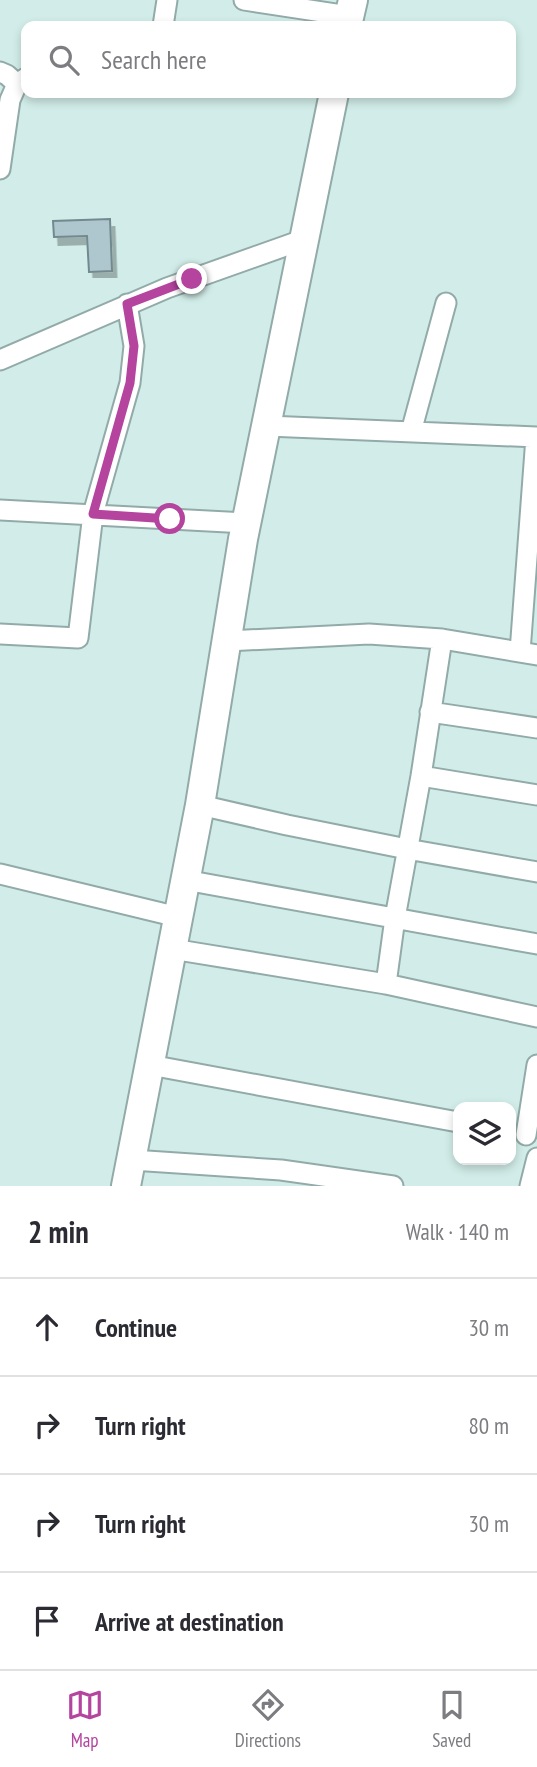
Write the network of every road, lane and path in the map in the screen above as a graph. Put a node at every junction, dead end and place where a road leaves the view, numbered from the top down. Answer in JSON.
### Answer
{"nodes":[{"id":1,"x":167,"y":0,"type":"edge"},
{"id":2,"x":244,"y":0,"type":"edge"},
{"id":3,"x":350,"y":14,"type":"edge"},
{"id":4,"x":164,"y":21,"type":"edge"},
{"id":5,"x":0,"y":72,"type":"edge"},
{"id":6,"x":21,"y":81,"type":"edge"},
{"id":7,"x":21,"y":83,"type":"edge"},
{"id":8,"x":333,"y":98,"type":"edge"},
{"id":9,"x":0,"y":169,"type":"edge"},
{"id":10,"x":305,"y":239,"type":"junction"},
{"id":11,"x":446,"y":303,"type":"dead end"},
{"id":12,"x":127,"y":304,"type":"junction"},
{"id":13,"x":0,"y":360,"type":"edge"},
{"id":14,"x":267,"y":425,"type":"junction"},
{"id":15,"x":411,"y":432,"type":"junction"},
{"id":16,"x":537,"y":437,"type":"edge"},
{"id":17,"x":0,"y":510,"type":"edge"},
{"id":18,"x":93,"y":514,"type":"junction"},
{"id":19,"x":246,"y":523,"type":"junction"},
{"id":20,"x":0,"y":634,"type":"edge"},
{"id":21,"x":442,"y":639,"type":"junction"},
{"id":22,"x":227,"y":641,"type":"junction"},
{"id":23,"x":528,"y":653,"type":"edge"},
{"id":24,"x":430,"y":712,"type":"junction"},
{"id":25,"x":537,"y":728,"type":"edge"},
{"id":26,"x":421,"y":776,"type":"junction"},
{"id":27,"x":537,"y":795,"type":"edge"},
{"id":28,"x":200,"y":805,"type":"junction"},
{"id":29,"x":407,"y":849,"type":"junction"},
{"id":30,"x":537,"y":872,"type":"edge"},
{"id":31,"x":0,"y":874,"type":"edge"},
{"id":32,"x":185,"y":880,"type":"junction"},
{"id":33,"x":178,"y":917,"type":"junction"},
{"id":34,"x":395,"y":918,"type":"junction"},
{"id":35,"x":537,"y":944,"type":"edge"},
{"id":36,"x":172,"y":949,"type":"junction"},
{"id":37,"x":386,"y":984,"type":"junction"},
{"id":38,"x":537,"y":1017,"type":"edge"},
{"id":39,"x":537,"y":1065,"type":"edge"},
{"id":40,"x":150,"y":1066,"type":"junction"},
{"id":41,"x":453,"y":1121,"type":"edge"},
{"id":42,"x":525,"y":1135,"type":"edge"},
{"id":43,"x":537,"y":1158,"type":"edge"},
{"id":44,"x":129,"y":1173,"type":"edge"},
{"id":45,"x":357,"y":1184,"type":"edge"},
{"id":46,"x":393,"y":1186,"type":"edge"},
{"id":47,"x":530,"y":1186,"type":"edge"}],
"edges":[{"from":1,"to":4,"type":"street"},
{"from":2,"to":3,"type":"street"},
{"from":5,"to":6,"type":"street"},
{"from":7,"to":9,"type":"street"},
{"from":8,"to":10,"type":"main road"},
{"from":10,"to":12,"type":"street"},
{"from":10,"to":14,"type":"main road"},
{"from":11,"to":15,"type":"street"},
{"from":12,"to":13,"type":"street"},
{"from":12,"to":18,"type":"street"},
{"from":14,"to":15,"type":"street"},
{"from":14,"to":19,"type":"main road"},
{"from":15,"to":16,"type":"street"},
{"from":16,"to":23,"type":"street"},
{"from":17,"to":18,"type":"street"},
{"from":18,"to":19,"type":"street"},
{"from":18,"to":20,"type":"street"},
{"from":19,"to":22,"type":"main road"},
{"from":21,"to":22,"type":"street"},
{"from":21,"to":23,"type":"street"},
{"from":21,"to":24,"type":"street"},
{"from":22,"to":28,"type":"main road"},
{"from":24,"to":25,"type":"street"},
{"from":24,"to":26,"type":"street"},
{"from":26,"to":27,"type":"street"},
{"from":26,"to":29,"type":"street"},
{"from":28,"to":29,"type":"street"},
{"from":28,"to":32,"type":"main road"},
{"from":29,"to":30,"type":"street"},
{"from":29,"to":34,"type":"street"},
{"from":31,"to":33,"type":"street"},
{"from":32,"to":33,"type":"main road"},
{"from":32,"to":34,"type":"street"},
{"from":33,"to":36,"type":"main road"},
{"from":34,"to":35,"type":"street"},
{"from":34,"to":37,"type":"street"},
{"from":36,"to":37,"type":"street"},
{"from":36,"to":40,"type":"main road"},
{"from":37,"to":38,"type":"street"},
{"from":39,"to":42,"type":"street"},
{"from":40,"to":41,"type":"street"},
{"from":40,"to":44,"type":"main road"},
{"from":43,"to":47,"type":"street"},
{"from":44,"to":45,"type":"street"},
{"from":45,"to":46,"type":"street"}]}
